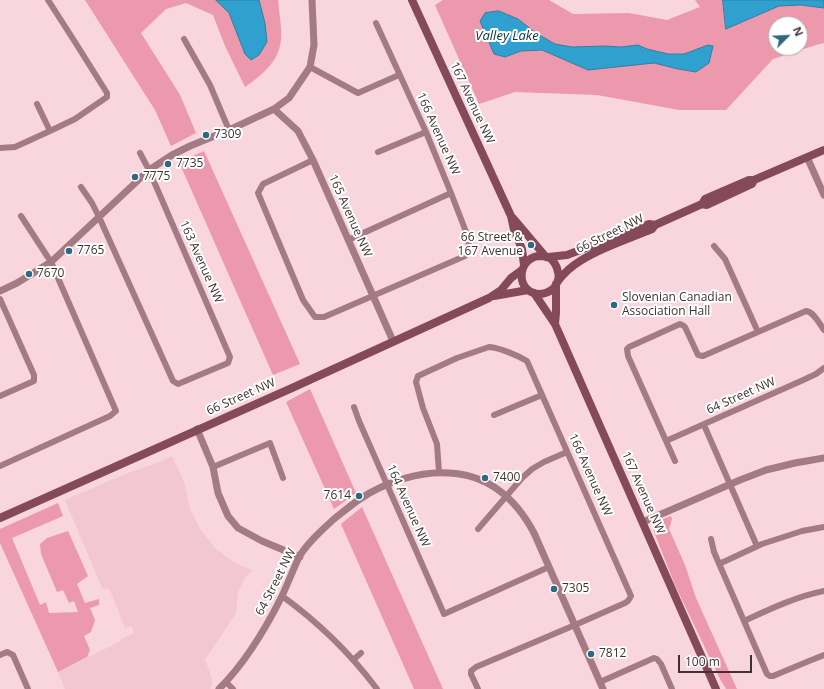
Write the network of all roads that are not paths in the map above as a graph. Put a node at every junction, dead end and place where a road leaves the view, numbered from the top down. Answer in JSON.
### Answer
{"nodes":[{"id":1,"x":48,"y":0,"type":"edge"},
{"id":2,"x":312,"y":0,"type":"edge"},
{"id":3,"x":412,"y":0,"type":"edge"},
{"id":4,"x":376,"y":23,"type":"dead end"},
{"id":5,"x":184,"y":39,"type":"dead end"},
{"id":6,"x":310,"y":68,"type":"junction"},
{"id":7,"x":399,"y":75,"type":"junction"},
{"id":8,"x":37,"y":104,"type":"dead end"},
{"id":9,"x":274,"y":109,"type":"junction"},
{"id":10,"x":229,"y":130,"type":"junction"},
{"id":11,"x":50,"y":131,"type":"junction"},
{"id":12,"x":426,"y":132,"type":"junction"},
{"id":13,"x":0,"y":148,"type":"edge"},
{"id":14,"x":824,"y":150,"type":"edge"},
{"id":15,"x":378,"y":152,"type":"dead end"},
{"id":16,"x":140,"y":153,"type":"dead end"},
{"id":17,"x":807,"y":158,"type":"junction"},
{"id":18,"x":313,"y":160,"type":"junction"},
{"id":19,"x":149,"y":170,"type":"junction"},
{"id":20,"x":81,"y":187,"type":"dead end"},
{"id":21,"x":451,"y":193,"type":"junction"},
{"id":22,"x":824,"y":195,"type":"edge"},
{"id":23,"x":21,"y":216,"type":"dead end"},
{"id":24,"x":511,"y":216,"type":"junction"},
{"id":25,"x":99,"y":217,"type":"junction"},
{"id":26,"x":655,"y":225,"type":"junction"},
{"id":27,"x":348,"y":240,"type":"junction"},
{"id":28,"x":714,"y":246,"type":"dead end"},
{"id":29,"x":547,"y":257,"type":"junction"},
{"id":30,"x":51,"y":262,"type":"junction"},
{"id":31,"x":523,"y":267,"type":"junction"},
{"id":32,"x":557,"y":283,"type":"junction"},
{"id":33,"x":0,"y":291,"type":"edge"},
{"id":34,"x":531,"y":292,"type":"junction"},
{"id":35,"x":373,"y":296,"type":"junction"},
{"id":36,"x":491,"y":297,"type":"junction"},
{"id":37,"x":0,"y":299,"type":"edge"},
{"id":38,"x":555,"y":324,"type":"junction"},
{"id":39,"x":824,"y":330,"type":"edge"},
{"id":40,"x":758,"y":332,"type":"junction"},
{"id":41,"x":394,"y":341,"type":"junction"},
{"id":42,"x":824,"y":368,"type":"edge"},
{"id":43,"x":542,"y":395,"type":"junction"},
{"id":44,"x":0,"y":396,"type":"edge"},
{"id":45,"x":354,"y":407,"type":"dead end"},
{"id":46,"x":494,"y":415,"type":"dead end"},
{"id":47,"x":704,"y":425,"type":"junction"},
{"id":48,"x":197,"y":429,"type":"junction"},
{"id":49,"x":666,"y":441,"type":"junction"},
{"id":50,"x":567,"y":452,"type":"junction"},
{"id":51,"x":824,"y":458,"type":"edge"},
{"id":52,"x":675,"y":461,"type":"dead end"},
{"id":53,"x":0,"y":466,"type":"edge"},
{"id":54,"x":213,"y":467,"type":"junction"},
{"id":55,"x":439,"y":472,"type":"junction"},
{"id":56,"x":283,"y":478,"type":"dead end"},
{"id":57,"x":730,"y":484,"type":"junction"},
{"id":58,"x":387,"y":485,"type":"junction"},
{"id":59,"x":507,"y":496,"type":"junction"},
{"id":60,"x":0,"y":518,"type":"edge"},
{"id":61,"x":643,"y":522,"type":"junction"},
{"id":62,"x":824,"y":527,"type":"edge"},
{"id":63,"x":478,"y":529,"type":"dead end"},
{"id":64,"x":711,"y":539,"type":"dead end"},
{"id":65,"x":757,"y":546,"type":"junction"},
{"id":66,"x":300,"y":557,"type":"junction"},
{"id":67,"x":719,"y":564,"type":"junction"},
{"id":68,"x":549,"y":567,"type":"junction"},
{"id":69,"x":824,"y":591,"type":"edge"},
{"id":70,"x":282,"y":596,"type":"junction"},
{"id":71,"x":744,"y":621,"type":"junction"},
{"id":72,"x":575,"y":625,"type":"junction"},
{"id":73,"x":361,"y":653,"type":"dead end"},
{"id":74,"x":0,"y":655,"type":"edge"},
{"id":75,"x":824,"y":656,"type":"edge"},
{"id":76,"x":353,"y":660,"type":"junction"},
{"id":77,"x":226,"y":682,"type":"junction"},
{"id":78,"x":601,"y":686,"type":"edge"},
{"id":79,"x":28,"y":689,"type":"edge"},
{"id":80,"x":220,"y":689,"type":"edge"},
{"id":81,"x":233,"y":689,"type":"edge"},
{"id":82,"x":377,"y":689,"type":"edge"},
{"id":83,"x":478,"y":689,"type":"edge"},
{"id":84,"x":672,"y":689,"type":"edge"},
{"id":85,"x":717,"y":689,"type":"edge"}],
"edges":[{"from":1,"to":11,"type":"street"},
{"from":2,"to":6,"type":"street"},
{"from":3,"to":24,"type":"main road","name":"167 Avenue NW"},
{"from":4,"to":7,"type":"street","name":"166 Avenue NW"},
{"from":5,"to":10,"type":"street"},
{"from":6,"to":7,"type":"street"},
{"from":6,"to":9,"type":"street"},
{"from":7,"to":12,"type":"street","name":"166 Avenue NW"},
{"from":8,"to":11,"type":"street"},
{"from":9,"to":10,"type":"street"},
{"from":9,"to":18,"type":"street","name":"165 Avenue NW"},
{"from":10,"to":19,"type":"street"},
{"from":11,"to":13,"type":"street"},
{"from":12,"to":15,"type":"street"},
{"from":12,"to":21,"type":"street","name":"166 Avenue NW"},
{"from":14,"to":17,"type":"main road","name":"66 Street NW"},
{"from":16,"to":19,"type":"street","name":"163 Avenue NW"},
{"from":17,"to":22,"type":"street"},
{"from":17,"to":26,"type":"main road","name":"66 Street NW"},
{"from":18,"to":27,"type":"street","name":"165 Avenue NW"},
{"from":18,"to":35,"type":"street"},
{"from":19,"to":25,"type":"street"},
{"from":19,"to":25,"type":"street","name":"163 Avenue NW"},
{"from":20,"to":25,"type":"street"},
{"from":21,"to":27,"type":"street"},
{"from":21,"to":35,"type":"street","name":"166 Avenue NW"},
{"from":23,"to":30,"type":"street"},
{"from":24,"to":29,"type":"main road","name":"167 Avenue NW"},
{"from":24,"to":31,"type":"main road","name":"167 Avenue NW"},
{"from":25,"to":30,"type":"street"},
{"from":26,"to":29,"type":"main road","name":"66 Street NW"},
{"from":26,"to":32,"type":"main road","name":"66 Street NW"},
{"from":27,"to":35,"type":"street","name":"165 Avenue NW"},
{"from":28,"to":40,"type":"street"},
{"from":29,"to":31,"type":"main road"},
{"from":29,"to":32,"type":"main road"},
{"from":30,"to":33,"type":"street"},
{"from":30,"to":53,"type":"street"},
{"from":31,"to":34,"type":"main road"},
{"from":31,"to":36,"type":"main road","name":"66 Street NW"},
{"from":32,"to":34,"type":"main road"},
{"from":32,"to":38,"type":"main road","name":"167 Avenue NW"},
{"from":34,"to":36,"type":"main road","name":"66 Street NW"},
{"from":34,"to":38,"type":"main road","name":"167 Avenue NW"},
{"from":35,"to":41,"type":"street","name":"165 Avenue NW"},
{"from":36,"to":41,"type":"main road","name":"66 Street NW"},
{"from":37,"to":44,"type":"street"},
{"from":38,"to":61,"type":"main road","name":"167 Avenue NW"},
{"from":39,"to":40,"type":"street"},
{"from":40,"to":49,"type":"street"},
{"from":41,"to":48,"type":"main road","name":"66 Street NW"},
{"from":42,"to":47,"type":"street","name":"64 Street NW"},
{"from":43,"to":46,"type":"street"},
{"from":43,"to":50,"type":"street","name":"166 Avenue NW"},
{"from":43,"to":55,"type":"street","name":"166 Avenue NW"},
{"from":45,"to":58,"type":"street","name":"164 Avenue NW"},
{"from":47,"to":49,"type":"street","name":"64 Street NW"},
{"from":47,"to":57,"type":"street"},
{"from":48,"to":54,"type":"street"},
{"from":48,"to":60,"type":"main road","name":"66 Street NW"},
{"from":49,"to":52,"type":"street"},
{"from":50,"to":59,"type":"street"},
{"from":50,"to":72,"type":"street","name":"166 Avenue NW"},
{"from":51,"to":57,"type":"street"},
{"from":54,"to":56,"type":"street"},
{"from":54,"to":66,"type":"street"},
{"from":55,"to":58,"type":"street","name":"64 Street NW"},
{"from":55,"to":59,"type":"street","name":"64 Street NW"},
{"from":57,"to":61,"type":"street"},
{"from":57,"to":65,"type":"street"},
{"from":58,"to":66,"type":"street","name":"64 Street NW"},
{"from":58,"to":68,"type":"street","name":"164 Avenue NW"},
{"from":59,"to":63,"type":"street"},
{"from":59,"to":68,"type":"street"},
{"from":61,"to":85,"type":"main road","name":"167 Avenue NW"},
{"from":62,"to":65,"type":"street"},
{"from":64,"to":67,"type":"street"},
{"from":65,"to":67,"type":"street"},
{"from":66,"to":70,"type":"street","name":"64 Street NW"},
{"from":67,"to":71,"type":"street"},
{"from":68,"to":72,"type":"street"},
{"from":69,"to":71,"type":"street"},
{"from":70,"to":76,"type":"street"},
{"from":70,"to":77,"type":"street","name":"64 Street NW"},
{"from":71,"to":75,"type":"street"},
{"from":72,"to":78,"type":"street"},
{"from":72,"to":83,"type":"street"},
{"from":73,"to":76,"type":"street"},
{"from":74,"to":79,"type":"street"},
{"from":76,"to":82,"type":"street"},
{"from":77,"to":80,"type":"street","name":"64 Street NW"},
{"from":77,"to":81,"type":"street"},
{"from":78,"to":84,"type":"street"}]}
